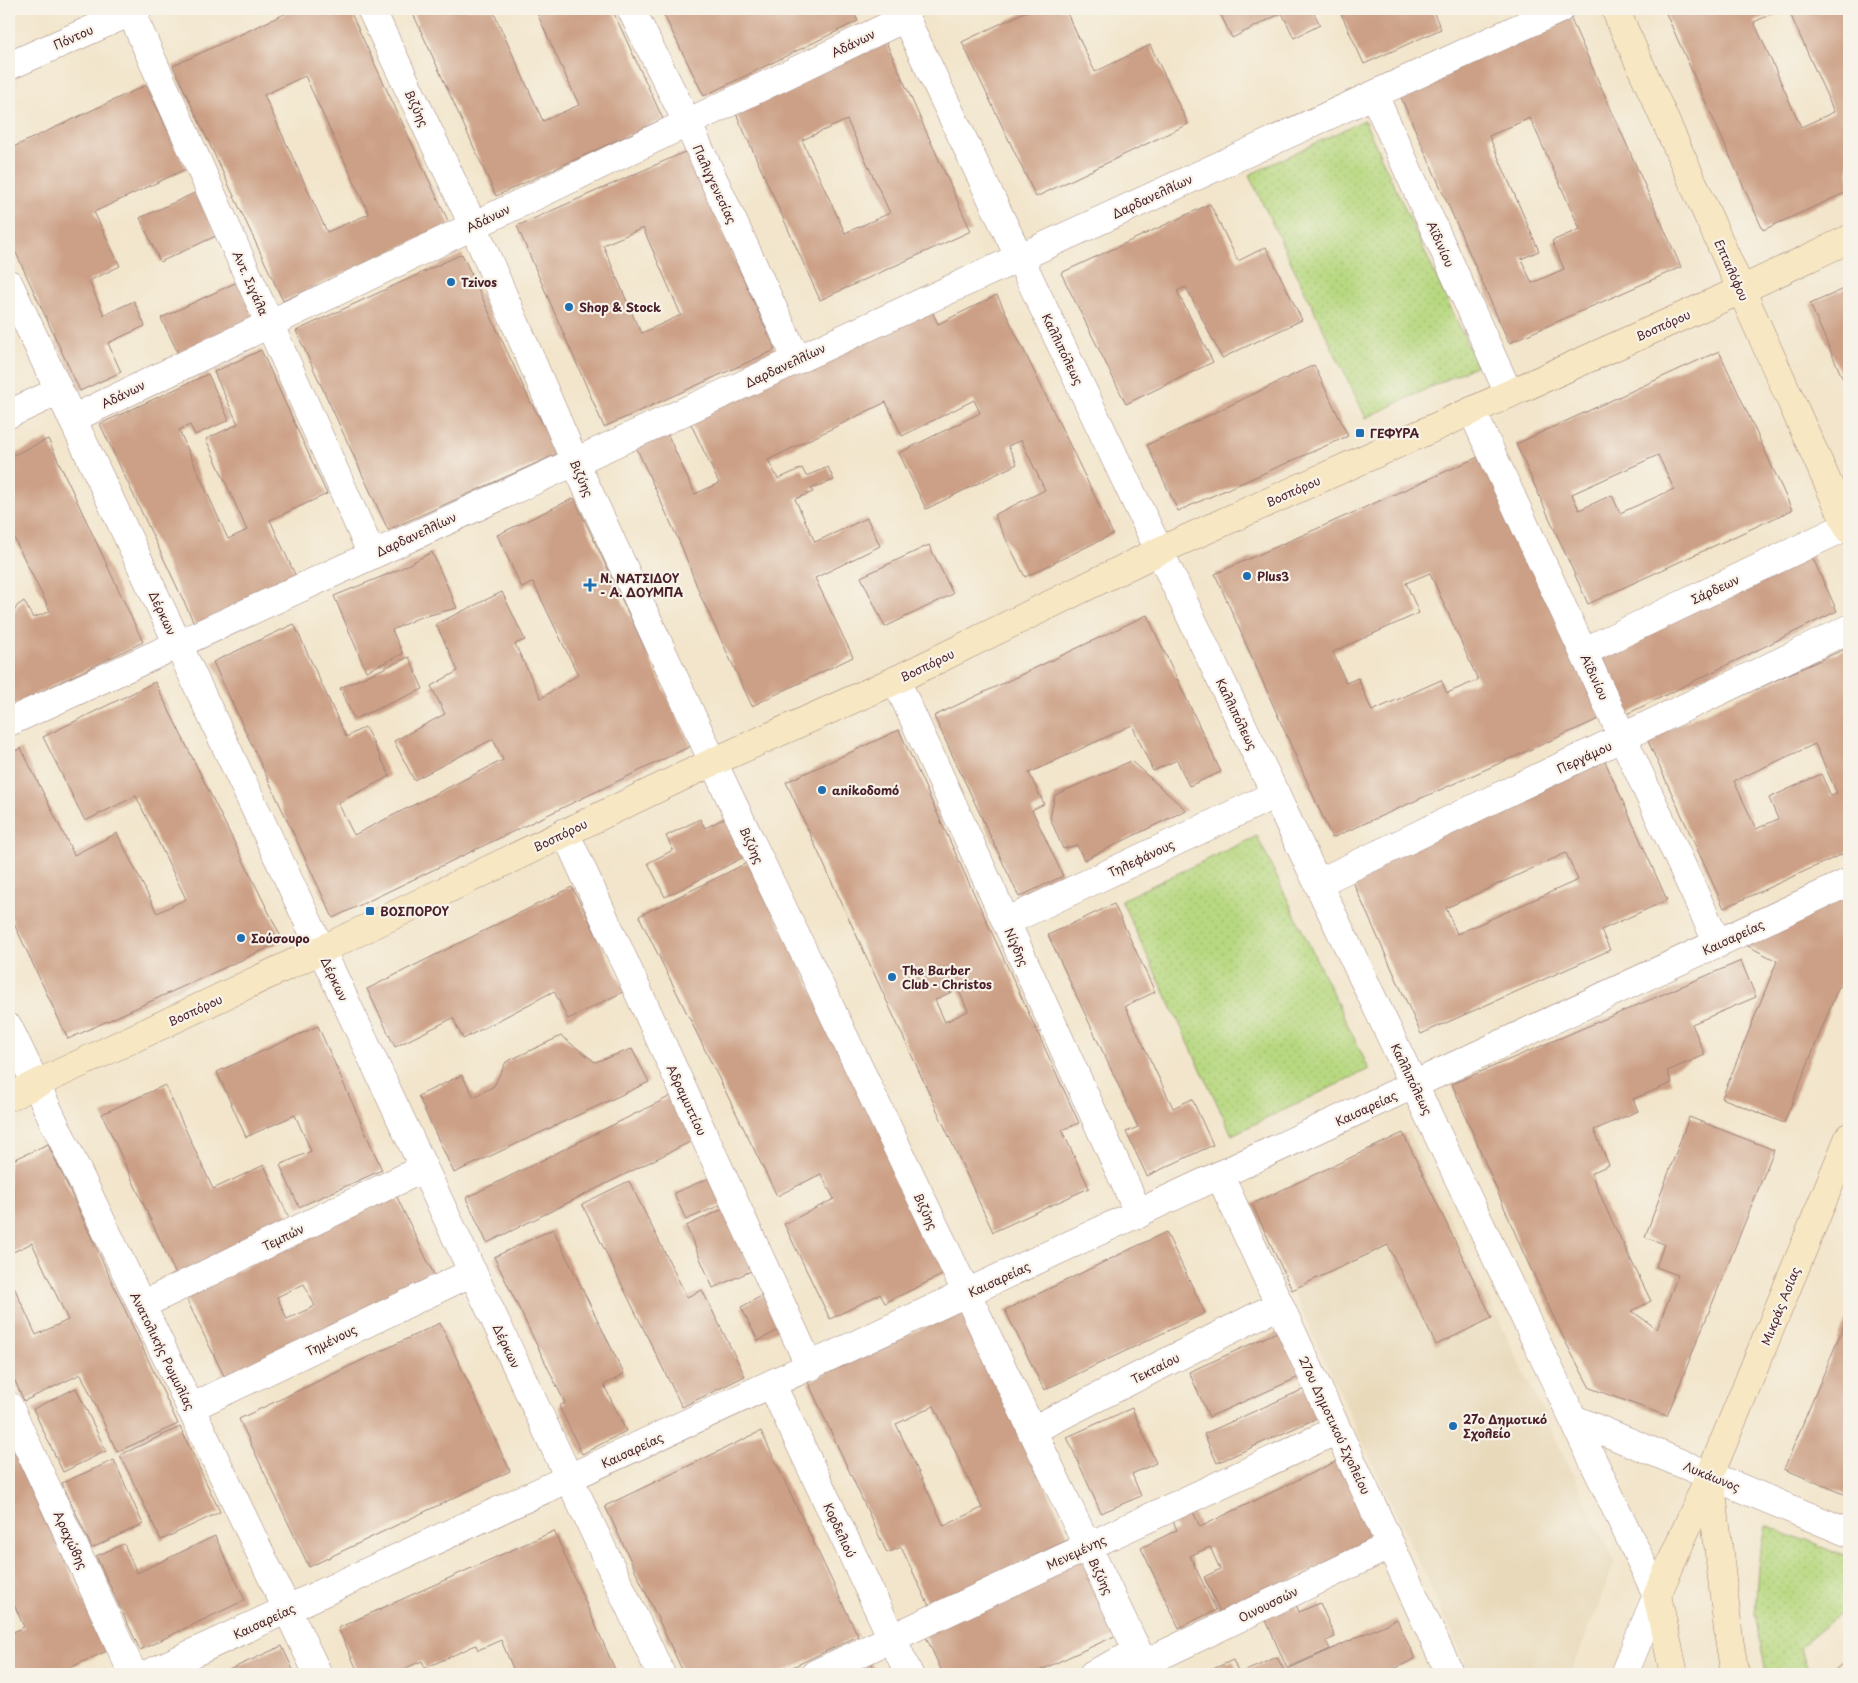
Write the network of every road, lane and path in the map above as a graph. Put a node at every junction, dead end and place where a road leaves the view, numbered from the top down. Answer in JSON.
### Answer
{"nodes":[{"id":1,"x":371,"y":9,"type":"edge"},
{"id":2,"x":631,"y":9,"type":"edge"},
{"id":3,"x":1560,"y":9,"type":"edge"},
{"id":4,"x":1615,"y":9,"type":"edge"},
{"id":5,"x":134,"y":10,"type":"edge"},
{"id":6,"x":903,"y":13,"type":"edge"},
{"id":7,"x":12,"y":59,"type":"edge"},
{"id":8,"x":1374,"y":95,"type":"junction"},
{"id":9,"x":687,"y":122,"type":"junction"},
{"id":10,"x":473,"y":225,"type":"junction"},
{"id":11,"x":1849,"y":239,"type":"edge"},
{"id":12,"x":1019,"y":257,"type":"junction"},
{"id":13,"x":9,"y":284,"type":"edge"},
{"id":14,"x":1741,"y":290,"type":"junction"},
{"id":15,"x":269,"y":324,"type":"junction"},
{"id":16,"x":797,"y":360,"type":"junction"},
{"id":17,"x":59,"y":391,"type":"junction"},
{"id":18,"x":1509,"y":394,"type":"junction"},
{"id":19,"x":1472,"y":411,"type":"junction"},
{"id":20,"x":9,"y":414,"type":"edge"},
{"id":21,"x":72,"y":419,"type":"junction"},
{"id":22,"x":575,"y":462,"type":"junction"},
{"id":23,"x":1848,"y":528,"type":"edge"},
{"id":24,"x":1160,"y":551,"type":"junction"},
{"id":25,"x":372,"y":555,"type":"junction"},
{"id":26,"x":1849,"y":630,"type":"edge"},
{"id":27,"x":178,"y":644,"type":"junction"},
{"id":28,"x":1583,"y":652,"type":"junction"},
{"id":29,"x":896,"y":680,"type":"junction"},
{"id":30,"x":9,"y":722,"type":"edge"},
{"id":31,"x":1622,"y":738,"type":"junction"},
{"id":32,"x":713,"y":762,"type":"junction"},
{"id":33,"x":1276,"y":794,"type":"junction"},
{"id":34,"x":565,"y":832,"type":"junction"},
{"id":35,"x":1849,"y":882,"type":"edge"},
{"id":36,"x":1318,"y":883,"type":"junction"},
{"id":37,"x":1006,"y":922,"type":"junction"},
{"id":38,"x":1718,"y":944,"type":"junction"},
{"id":39,"x":321,"y":950,"type":"junction"},
{"id":40,"x":9,"y":1028,"type":"edge"},
{"id":41,"x":36,"y":1084,"type":"junction"},
{"id":42,"x":1415,"y":1085,"type":"junction"},
{"id":43,"x":9,"y":1097,"type":"edge"},
{"id":44,"x":1849,"y":1137,"type":"edge"},
{"id":45,"x":424,"y":1168,"type":"junction"},
{"id":46,"x":1220,"y":1176,"type":"junction"},
{"id":47,"x":1139,"y":1214,"type":"junction"},
{"id":48,"x":473,"y":1272,"type":"junction"},
{"id":49,"x":966,"y":1294,"type":"junction"},
{"id":50,"x":1279,"y":1305,"type":"junction"},
{"id":51,"x":142,"y":1306,"type":"junction"},
{"id":52,"x":810,"y":1367,"type":"junction"},
{"id":53,"x":772,"y":1385,"type":"junction"},
{"id":54,"x":9,"y":1406,"type":"edge"},
{"id":55,"x":190,"y":1408,"type":"junction"},
{"id":56,"x":1574,"y":1419,"type":"junction"},
{"id":57,"x":1031,"y":1430,"type":"junction"},
{"id":58,"x":1337,"y":1430,"type":"junction"},
{"id":59,"x":1710,"y":1475,"type":"junction"},
{"id":60,"x":570,"y":1479,"type":"junction"},
{"id":61,"x":1849,"y":1533,"type":"edge"},
{"id":62,"x":1391,"y":1545,"type":"junction"},
{"id":63,"x":1087,"y":1546,"type":"junction"},
{"id":64,"x":1657,"y":1595,"type":"junction"},
{"id":65,"x":287,"y":1610,"type":"junction"},
{"id":66,"x":892,"y":1640,"type":"junction"},
{"id":67,"x":1144,"y":1663,"type":"edge"},
{"id":68,"x":133,"y":1674,"type":"edge"},
{"id":69,"x":148,"y":1674,"type":"edge"},
{"id":70,"x":318,"y":1674,"type":"edge"},
{"id":71,"x":661,"y":1674,"type":"edge"},
{"id":72,"x":814,"y":1674,"type":"edge"},
{"id":73,"x":909,"y":1674,"type":"edge"},
{"id":74,"x":1093,"y":1674,"type":"edge"},
{"id":75,"x":1450,"y":1674,"type":"edge"},
{"id":76,"x":1624,"y":1674,"type":"edge"},
{"id":77,"x":1674,"y":1674,"type":"edge"},
{"id":78,"x":1735,"y":1674,"type":"edge"}],
"edges":[{"from":1,"to":10,"type":"street","name":"Βιζύης"},
{"from":2,"to":9,"type":"street","name":"Παλιγγενεσίας"},
{"from":3,"to":8,"type":"street","name":"Δαρδανελλίων"},
{"from":4,"to":14,"type":"street","name":"Επταλόφου"},
{"from":5,"to":7,"type":"street","name":"Πόντου"},
{"from":5,"to":15,"type":"street","name":"Αντ. Σιγάλα"},
{"from":6,"to":9,"type":"street","name":"Αδάνων"},
{"from":6,"to":12,"type":"street","name":"Καλλιπόλεως"},
{"from":8,"to":12,"type":"street","name":"Δαρδανελλίων"},
{"from":8,"to":18,"type":"street","name":"Αϊδινίου"},
{"from":9,"to":10,"type":"street","name":"Αδάνων"},
{"from":9,"to":16,"type":"street","name":"Παλιγγενεσίας"},
{"from":10,"to":15,"type":"street","name":"Αδάνων"},
{"from":10,"to":22,"type":"street","name":"Βιζύης"},
{"from":11,"to":14,"type":"street","name":"Βοσπόρου"},
{"from":12,"to":16,"type":"street","name":"Δαρδανελλίων"},
{"from":12,"to":24,"type":"street","name":"Καλλιπόλεως"},
{"from":13,"to":17,"type":"street","name":"Δέρκων"},
{"from":14,"to":18,"type":"street","name":"Βοσπόρου"},
{"from":14,"to":23,"type":"street","name":"Επταλόφου"},
{"from":15,"to":21,"type":"street","name":"Αδάνων"},
{"from":15,"to":25,"type":"street","name":"Αντ. Σιγάλα"},
{"from":16,"to":22,"type":"street","name":"Δαρδανελλίων"},
{"from":17,"to":20,"type":"street"},
{"from":17,"to":21,"type":"street","name":"Δέρκων"},
{"from":18,"to":19,"type":"street","name":"Βοσπόρου"},
{"from":19,"to":24,"type":"street","name":"Βοσπόρου"},
{"from":19,"to":28,"type":"street","name":"Αϊδινίου"},
{"from":21,"to":27,"type":"street","name":"Δέρκων"},
{"from":22,"to":25,"type":"street","name":"Δαρδανελλίων"},
{"from":22,"to":32,"type":"street","name":"Βιζύης"},
{"from":23,"to":28,"type":"street","name":"Σάρδεων"},
{"from":24,"to":29,"type":"street","name":"Βοσπόρου"},
{"from":24,"to":33,"type":"street","name":"Καλλιπόλεως"},
{"from":25,"to":27,"type":"street","name":"Δαρδανελλίων"},
{"from":26,"to":31,"type":"street","name":"Περγάμου"},
{"from":27,"to":30,"type":"street","name":"Δαρδανελλίων"},
{"from":27,"to":39,"type":"street","name":"Δέρκων"},
{"from":28,"to":31,"type":"street","name":"Αϊδινίου"},
{"from":29,"to":32,"type":"street","name":"Βοσπόρου"},
{"from":29,"to":37,"type":"street","name":"Νίγδης"},
{"from":31,"to":36,"type":"street","name":"Περγάμου"},
{"from":31,"to":38,"type":"street","name":"Αϊδινίου"},
{"from":32,"to":34,"type":"street","name":"Βοσπόρου"},
{"from":32,"to":49,"type":"street","name":"Βιζύης"},
{"from":33,"to":36,"type":"street","name":"Καλλιπόλεως"},
{"from":33,"to":37,"type":"street","name":"Τηλεφάνους"},
{"from":34,"to":39,"type":"street","name":"Βοσπόρου"},
{"from":34,"to":52,"type":"street","name":"Αδραμυττίου"},
{"from":35,"to":38,"type":"street","name":"Καισαρείας"},
{"from":36,"to":42,"type":"street","name":"Καλλιπόλεως"},
{"from":37,"to":47,"type":"street","name":"Νίγδης"},
{"from":38,"to":42,"type":"street","name":"Καισαρείας"},
{"from":39,"to":41,"type":"street","name":"Βοσπόρου"},
{"from":39,"to":45,"type":"street","name":"Δέρκων"},
{"from":40,"to":41,"type":"street","name":"Ανατολικής Ρωμυλίας"},
{"from":41,"to":43,"type":"street","name":"Βοσπόρου"},
{"from":41,"to":51,"type":"street","name":"Ανατολικής Ρωμυλίας"},
{"from":42,"to":46,"type":"street","name":"Καισαρείας"},
{"from":42,"to":56,"type":"street","name":"Καλλιπόλεως"},
{"from":44,"to":59,"type":"street","name":"Μικράς Ασίας"},
{"from":45,"to":48,"type":"street","name":"Δέρκων"},
{"from":45,"to":51,"type":"street","name":"Τεμπών"},
{"from":46,"to":47,"type":"street","name":"Καισαρείας"},
{"from":46,"to":50,"type":"street","name":"27ου Δημοτικού Σχολείου"},
{"from":47,"to":49,"type":"street","name":"Καισαρείας"},
{"from":48,"to":55,"type":"street","name":"Τημένους"},
{"from":48,"to":60,"type":"street","name":"Δέρκων"},
{"from":49,"to":52,"type":"street","name":"Καισαρείας"},
{"from":49,"to":57,"type":"street","name":"Βιζύης"},
{"from":50,"to":57,"type":"street","name":"Τεκταίου"},
{"from":50,"to":58,"type":"street","name":"27ου Δημοτικού Σχολείου"},
{"from":51,"to":55,"type":"street","name":"Ανατολικής Ρωμυλίας"},
{"from":52,"to":53,"type":"street","name":"Καισαρείας"},
{"from":53,"to":60,"type":"street","name":"Καισαρείας"},
{"from":53,"to":66,"type":"street","name":"Κορδελιού"},
{"from":54,"to":68,"type":"street","name":"Αραχώβης"},
{"from":55,"to":65,"type":"street","name":"Ανατολικής Ρωμυλίας"},
{"from":56,"to":59,"type":"street","name":"Λυκάωνος"},
{"from":56,"to":64,"type":"street","name":"Καλλιπόλεως"},
{"from":57,"to":63,"type":"street","name":"Βιζύης"},
{"from":58,"to":62,"type":"street","name":"27ου Δημοτικού Σχολείου"},
{"from":58,"to":63,"type":"street","name":"Μενεμένης"},
{"from":59,"to":61,"type":"street","name":"Λυκάωνος"},
{"from":59,"to":64,"type":"street","name":"Μικράς Ασίας"},
{"from":59,"to":78,"type":"street","name":"Μικράς Ασίας"},
{"from":60,"to":65,"type":"street","name":"Καισαρείας"},
{"from":60,"to":71,"type":"street","name":"Δέρκων"},
{"from":62,"to":67,"type":"street","name":"Οινουσσών"},
{"from":62,"to":75,"type":"street","name":"27ου Δημοτικού Σχολείου"},
{"from":63,"to":66,"type":"street","name":"Μενεμένης"},
{"from":63,"to":67,"type":"street","name":"Βιζύης"},
{"from":64,"to":76,"type":"street","name":"Μικράς Ασίας"},
{"from":64,"to":77,"type":"street"},
{"from":65,"to":69,"type":"street","name":"Καισαρείας"},
{"from":65,"to":70,"type":"street","name":"Ανατολικής Ρωμυλίας"},
{"from":66,"to":72,"type":"street","name":"Μενεμένης"},
{"from":66,"to":73,"type":"street","name":"Κορδελιού"},
{"from":67,"to":74,"type":"street","name":"Οινουσσών"}]}
